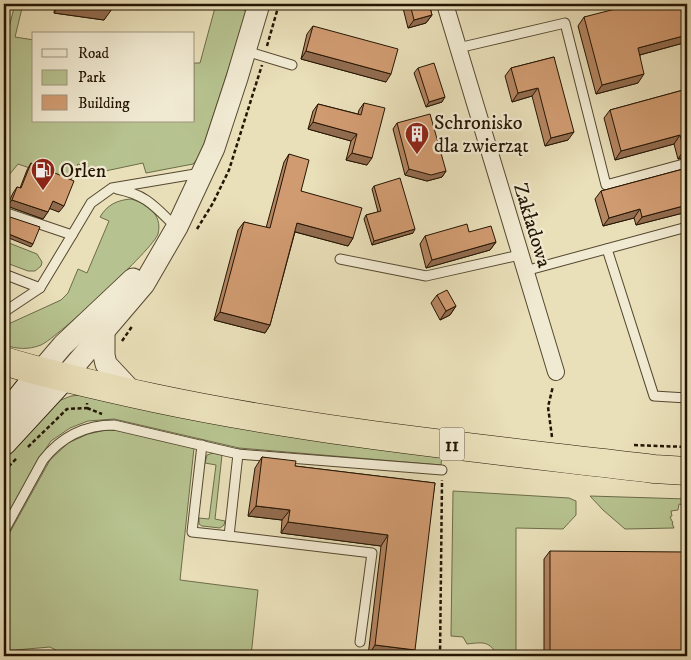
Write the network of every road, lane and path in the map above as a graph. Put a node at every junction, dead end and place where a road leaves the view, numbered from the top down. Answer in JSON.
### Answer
{"nodes":[{"id":1,"x":259,"y":4,"type":"edge"},
{"id":2,"x":445,"y":4,"type":"edge"},
{"id":3,"x":458,"y":48,"type":"junction"},
{"id":4,"x":245,"y":51,"type":"junction"},
{"id":5,"x":292,"y":65,"type":"dead end"},
{"id":6,"x":687,"y":163,"type":"edge"},
{"id":7,"x":204,"y":173,"type":"junction"},
{"id":8,"x":112,"y":188,"type":"junction"},
{"id":9,"x":4,"y":212,"type":"edge"},
{"id":10,"x":687,"y":227,"type":"edge"},
{"id":11,"x":177,"y":228,"type":"junction"},
{"id":12,"x":72,"y":235,"type":"junction"},
{"id":13,"x":607,"y":249,"type":"junction"},
{"id":14,"x":164,"y":250,"type":"junction"},
{"id":15,"x":520,"y":255,"type":"junction"},
{"id":16,"x":340,"y":259,"type":"dead end"},
{"id":17,"x":525,"y":271,"type":"junction"},
{"id":18,"x":4,"y":274,"type":"edge"},
{"id":19,"x":40,"y":288,"type":"junction"},
{"id":20,"x":4,"y":312,"type":"edge"},
{"id":21,"x":104,"y":330,"type":"junction"},
{"id":22,"x":4,"y":361,"type":"edge"},
{"id":23,"x":556,"y":372,"type":"joint"},
{"id":24,"x":52,"y":375,"type":"junction"},
{"id":25,"x":134,"y":394,"type":"junction"},
{"id":26,"x":687,"y":398,"type":"edge"},
{"id":27,"x":4,"y":417,"type":"edge"},
{"id":28,"x":552,"y":441,"type":"dead end"},
{"id":29,"x":4,"y":442,"type":"edge"},
{"id":30,"x":202,"y":445,"type":"junction"},
{"id":31,"x":238,"y":454,"type":"junction"},
{"id":32,"x":442,"y":470,"type":"joint"},
{"id":33,"x":687,"y":471,"type":"edge"},
{"id":34,"x":4,"y":531,"type":"edge"},
{"id":35,"x":228,"y":536,"type":"junction"},
{"id":36,"x":360,"y":642,"type":"dead end"},
{"id":37,"x":440,"y":656,"type":"edge"}],
"edges":[{"from":1,"to":4,"type":"street"},
{"from":2,"to":3,"type":"street","name":"Zakładowa"},
{"from":3,"to":6,"type":"lane"},
{"from":3,"to":15,"type":"street","name":"Zakładowa"},
{"from":4,"to":5,"type":"lane"},
{"from":4,"to":7,"type":"street"},
{"from":7,"to":8,"type":"lane"},
{"from":7,"to":11,"type":"street"},
{"from":8,"to":11,"type":"lane"},
{"from":8,"to":12,"type":"lane"},
{"from":9,"to":12,"type":"lane"},
{"from":10,"to":13,"type":"lane"},
{"from":11,"to":14,"type":"street"},
{"from":12,"to":19,"type":"lane"},
{"from":13,"to":17,"type":"lane"},
{"from":13,"to":26,"type":"lane"},
{"from":14,"to":21,"type":"street"},
{"from":14,"to":24,"type":"street"},
{"from":15,"to":16,"type":"lane"},
{"from":15,"to":17,"type":"street","name":"Zakładowa"},
{"from":17,"to":23,"type":"street","name":"Zakładowa"},
{"from":18,"to":19,"type":"lane"},
{"from":19,"to":20,"type":"lane"},
{"from":21,"to":24,"type":"street"},
{"from":21,"to":25,"type":"street"},
{"from":22,"to":24,"type":"highway","number":"11"},
{"from":23,"to":28,"type":"path"},
{"from":24,"to":25,"type":"highway","number":"11"},
{"from":24,"to":27,"type":"main road"},
{"from":24,"to":29,"type":"main road"},
{"from":25,"to":33,"type":"highway","number":"11"},
{"from":30,"to":31,"type":"lane"},
{"from":30,"to":34,"type":"lane"},
{"from":30,"to":35,"type":"lane"},
{"from":31,"to":32,"type":"lane"},
{"from":31,"to":35,"type":"lane"},
{"from":32,"to":37,"type":"path"},
{"from":35,"to":36,"type":"lane"}]}
